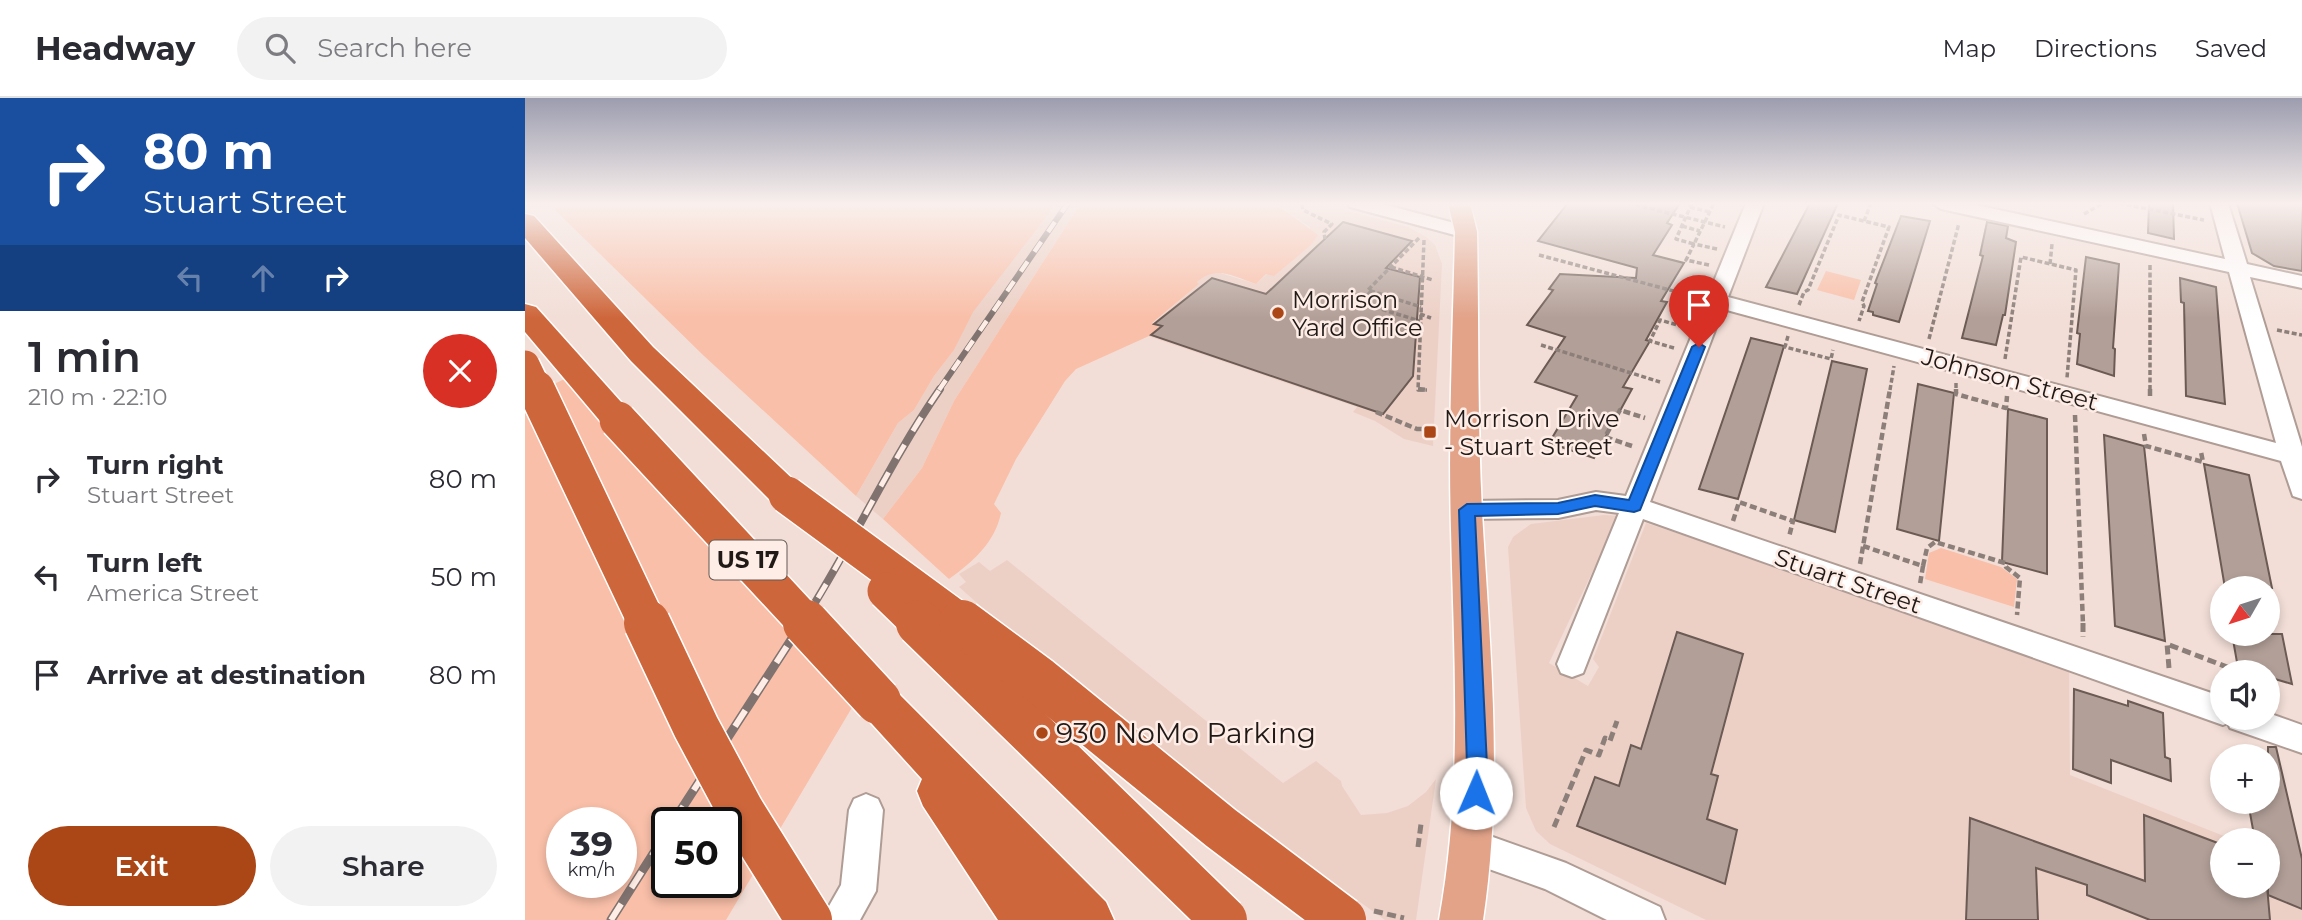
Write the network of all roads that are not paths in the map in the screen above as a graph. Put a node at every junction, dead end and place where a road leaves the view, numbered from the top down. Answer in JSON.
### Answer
{"nodes":[{"id":1,"x":542,"y":241,"type":"edge"},
{"id":2,"x":1463,"y":241,"type":"edge"},
{"id":3,"x":1736,"y":241,"type":"edge"},
{"id":4,"x":2116,"y":241,"type":"edge"},
{"id":5,"x":2227,"y":241,"type":"edge"},
{"id":6,"x":2237,"y":268,"type":"junction"},
{"id":7,"x":2302,"y":282,"type":"edge"},
{"id":8,"x":1707,"y":299,"type":"junction"},
{"id":9,"x":525,"y":313,"type":"edge"},
{"id":10,"x":525,"y":365,"type":"edge"},
{"id":11,"x":2297,"y":456,"type":"edge"},
{"id":12,"x":2302,"y":490,"type":"edge"},
{"id":13,"x":786,"y":495,"type":"junction"},
{"id":14,"x":1634,"y":506,"type":"junction"},
{"id":15,"x":1467,"y":510,"type":"junction"},
{"id":16,"x":1572,"y":664,"type":"dead end"},
{"id":17,"x":878,"y":701,"type":"junction"},
{"id":18,"x":2210,"y":706,"type":"edge"},
{"id":19,"x":2276,"y":730,"type":"edge"},
{"id":20,"x":2302,"y":739,"type":"edge"},
{"id":21,"x":866,"y":810,"type":"dead end"},
{"id":22,"x":1473,"y":847,"type":"junction"},
{"id":23,"x":809,"y":920,"type":"edge"},
{"id":24,"x":839,"y":920,"type":"edge"},
{"id":25,"x":1028,"y":920,"type":"edge"},
{"id":26,"x":1088,"y":920,"type":"edge"},
{"id":27,"x":1224,"y":920,"type":"edge"},
{"id":28,"x":1343,"y":920,"type":"edge"},
{"id":29,"x":1461,"y":920,"type":"edge"},
{"id":30,"x":1647,"y":920,"type":"edge"}],
"edges":[{"from":1,"to":13,"type":"highway","number":"US 17"},
{"from":2,"to":15,"type":"main road"},
{"from":3,"to":8,"type":"street"},
{"from":4,"to":6,"type":"street"},
{"from":5,"to":6,"type":"street"},
{"from":6,"to":7,"type":"street"},
{"from":6,"to":11,"type":"street"},
{"from":8,"to":11,"type":"street","name":"Johnson Street"},
{"from":8,"to":14,"type":"street"},
{"from":9,"to":17,"type":"highway","number":"US 17","bridge":true},
{"from":10,"to":23,"type":"highway","bridge":true},
{"from":11,"to":12,"type":"street"},
{"from":13,"to":27,"type":"highway","number":"US 17","bridge":true},
{"from":13,"to":28,"type":"highway","bridge":true},
{"from":14,"to":15,"type":"street","name":"Stuart Street"},
{"from":14,"to":16,"type":"street"},
{"from":14,"to":18,"type":"street","name":"Stuart Street"},
{"from":15,"to":22,"type":"main road"},
{"from":17,"to":25,"type":"highway"},
{"from":17,"to":26,"type":"highway","number":"US 17"},
{"from":19,"to":20,"type":"street"},
{"from":21,"to":24,"type":"street"},
{"from":22,"to":29,"type":"main road"},
{"from":22,"to":30,"type":"street"}]}
